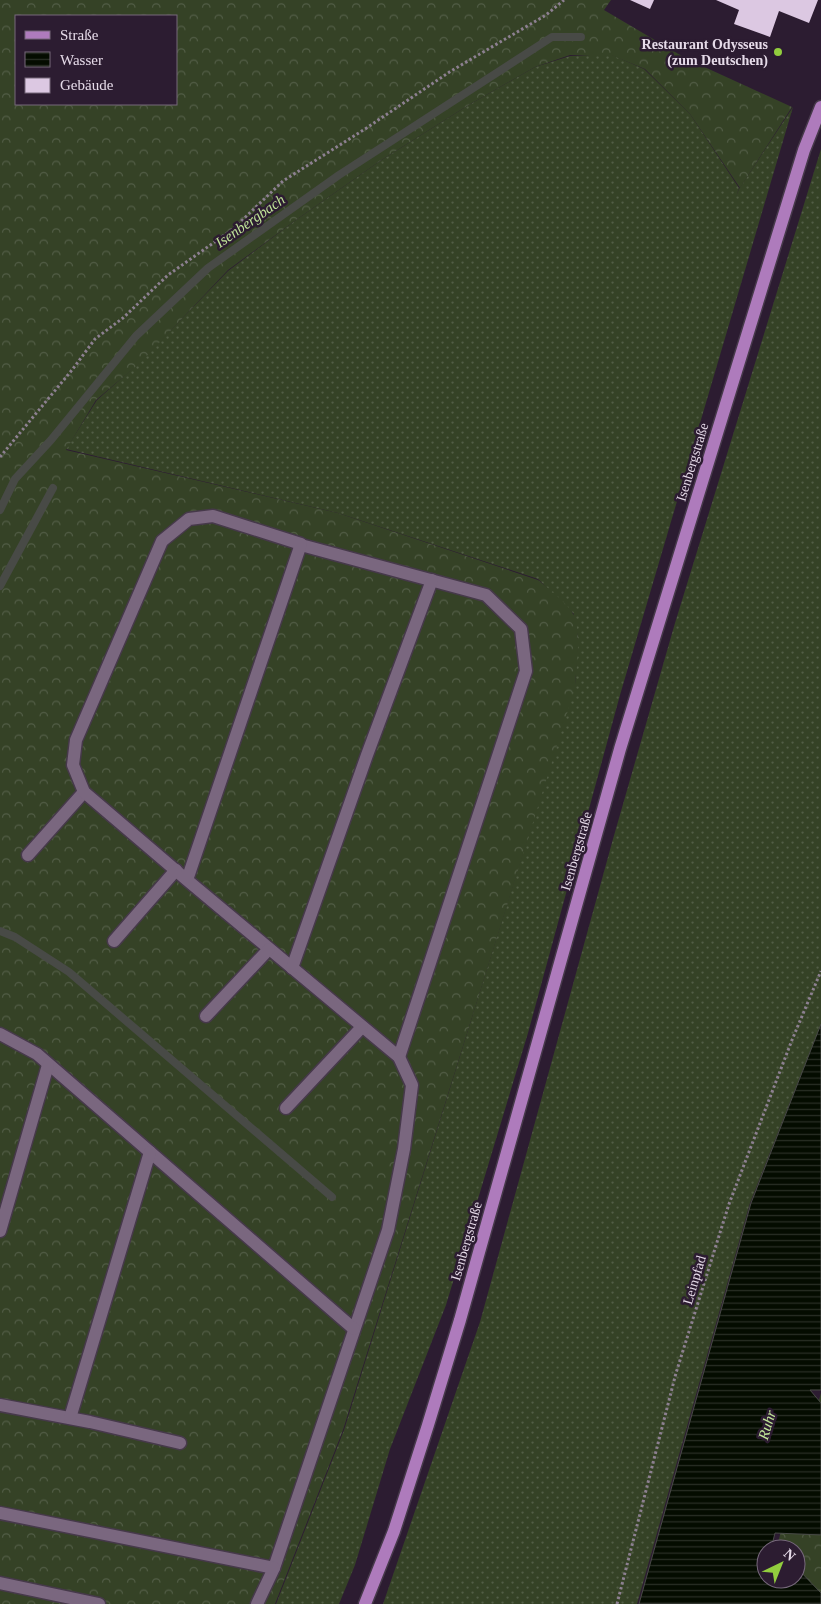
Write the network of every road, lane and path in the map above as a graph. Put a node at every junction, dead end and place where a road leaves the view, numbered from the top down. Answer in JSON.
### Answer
{"nodes":[{"id":1,"x":564,"y":0,"type":"edge"},
{"id":2,"x":821,"y":107,"type":"edge"},
{"id":3,"x":0,"y":457,"type":"edge"},
{"id":4,"x":301,"y":545,"type":"junction"},
{"id":5,"x":432,"y":580,"type":"junction"},
{"id":6,"x":84,"y":792,"type":"junction"},
{"id":7,"x":28,"y":855,"type":"dead end"},
{"id":8,"x":176,"y":870,"type":"junction"},
{"id":9,"x":187,"y":880,"type":"junction"},
{"id":10,"x":114,"y":941,"type":"dead end"},
{"id":11,"x":269,"y":949,"type":"junction"},
{"id":12,"x":292,"y":968,"type":"junction"},
{"id":13,"x":821,"y":971,"type":"edge"},
{"id":14,"x":206,"y":1016,"type":"dead end"},
{"id":15,"x":362,"y":1027,"type":"junction"},
{"id":16,"x":0,"y":1034,"type":"edge"},
{"id":17,"x":398,"y":1057,"type":"junction"},
{"id":18,"x":48,"y":1065,"type":"junction"},
{"id":19,"x":286,"y":1108,"type":"dead end"},
{"id":20,"x":150,"y":1152,"type":"junction"},
{"id":21,"x":0,"y":1231,"type":"edge"},
{"id":22,"x":354,"y":1329,"type":"junction"},
{"id":23,"x":0,"y":1405,"type":"edge"},
{"id":24,"x":70,"y":1418,"type":"junction"},
{"id":25,"x":180,"y":1443,"type":"dead end"},
{"id":26,"x":0,"y":1513,"type":"edge"},
{"id":27,"x":274,"y":1568,"type":"junction"},
{"id":28,"x":0,"y":1583,"type":"edge"},
{"id":29,"x":98,"y":1604,"type":"edge"},
{"id":30,"x":258,"y":1604,"type":"edge"},
{"id":31,"x":366,"y":1604,"type":"edge"},
{"id":32,"x":617,"y":1604,"type":"edge"}],
"edges":[{"from":1,"to":3,"type":"path"},
{"from":2,"to":31,"type":"main road","name":"Isenbergstraße"},
{"from":4,"to":5,"type":"lane"},
{"from":4,"to":6,"type":"lane"},
{"from":4,"to":9,"type":"lane"},
{"from":5,"to":12,"type":"lane"},
{"from":5,"to":17,"type":"lane"},
{"from":6,"to":7,"type":"lane"},
{"from":6,"to":8,"type":"lane"},
{"from":8,"to":9,"type":"lane"},
{"from":8,"to":10,"type":"lane"},
{"from":9,"to":11,"type":"lane"},
{"from":11,"to":12,"type":"lane"},
{"from":11,"to":14,"type":"lane"},
{"from":12,"to":15,"type":"lane"},
{"from":13,"to":32,"type":"path","name":"Leinpfad"},
{"from":15,"to":17,"type":"lane"},
{"from":15,"to":19,"type":"lane"},
{"from":16,"to":18,"type":"lane"},
{"from":17,"to":22,"type":"lane"},
{"from":18,"to":20,"type":"lane"},
{"from":18,"to":21,"type":"lane"},
{"from":20,"to":22,"type":"lane"},
{"from":20,"to":24,"type":"lane"},
{"from":22,"to":27,"type":"lane"},
{"from":23,"to":24,"type":"lane"},
{"from":24,"to":25,"type":"lane"},
{"from":26,"to":27,"type":"lane"},
{"from":27,"to":30,"type":"lane"},
{"from":28,"to":29,"type":"lane"}]}
